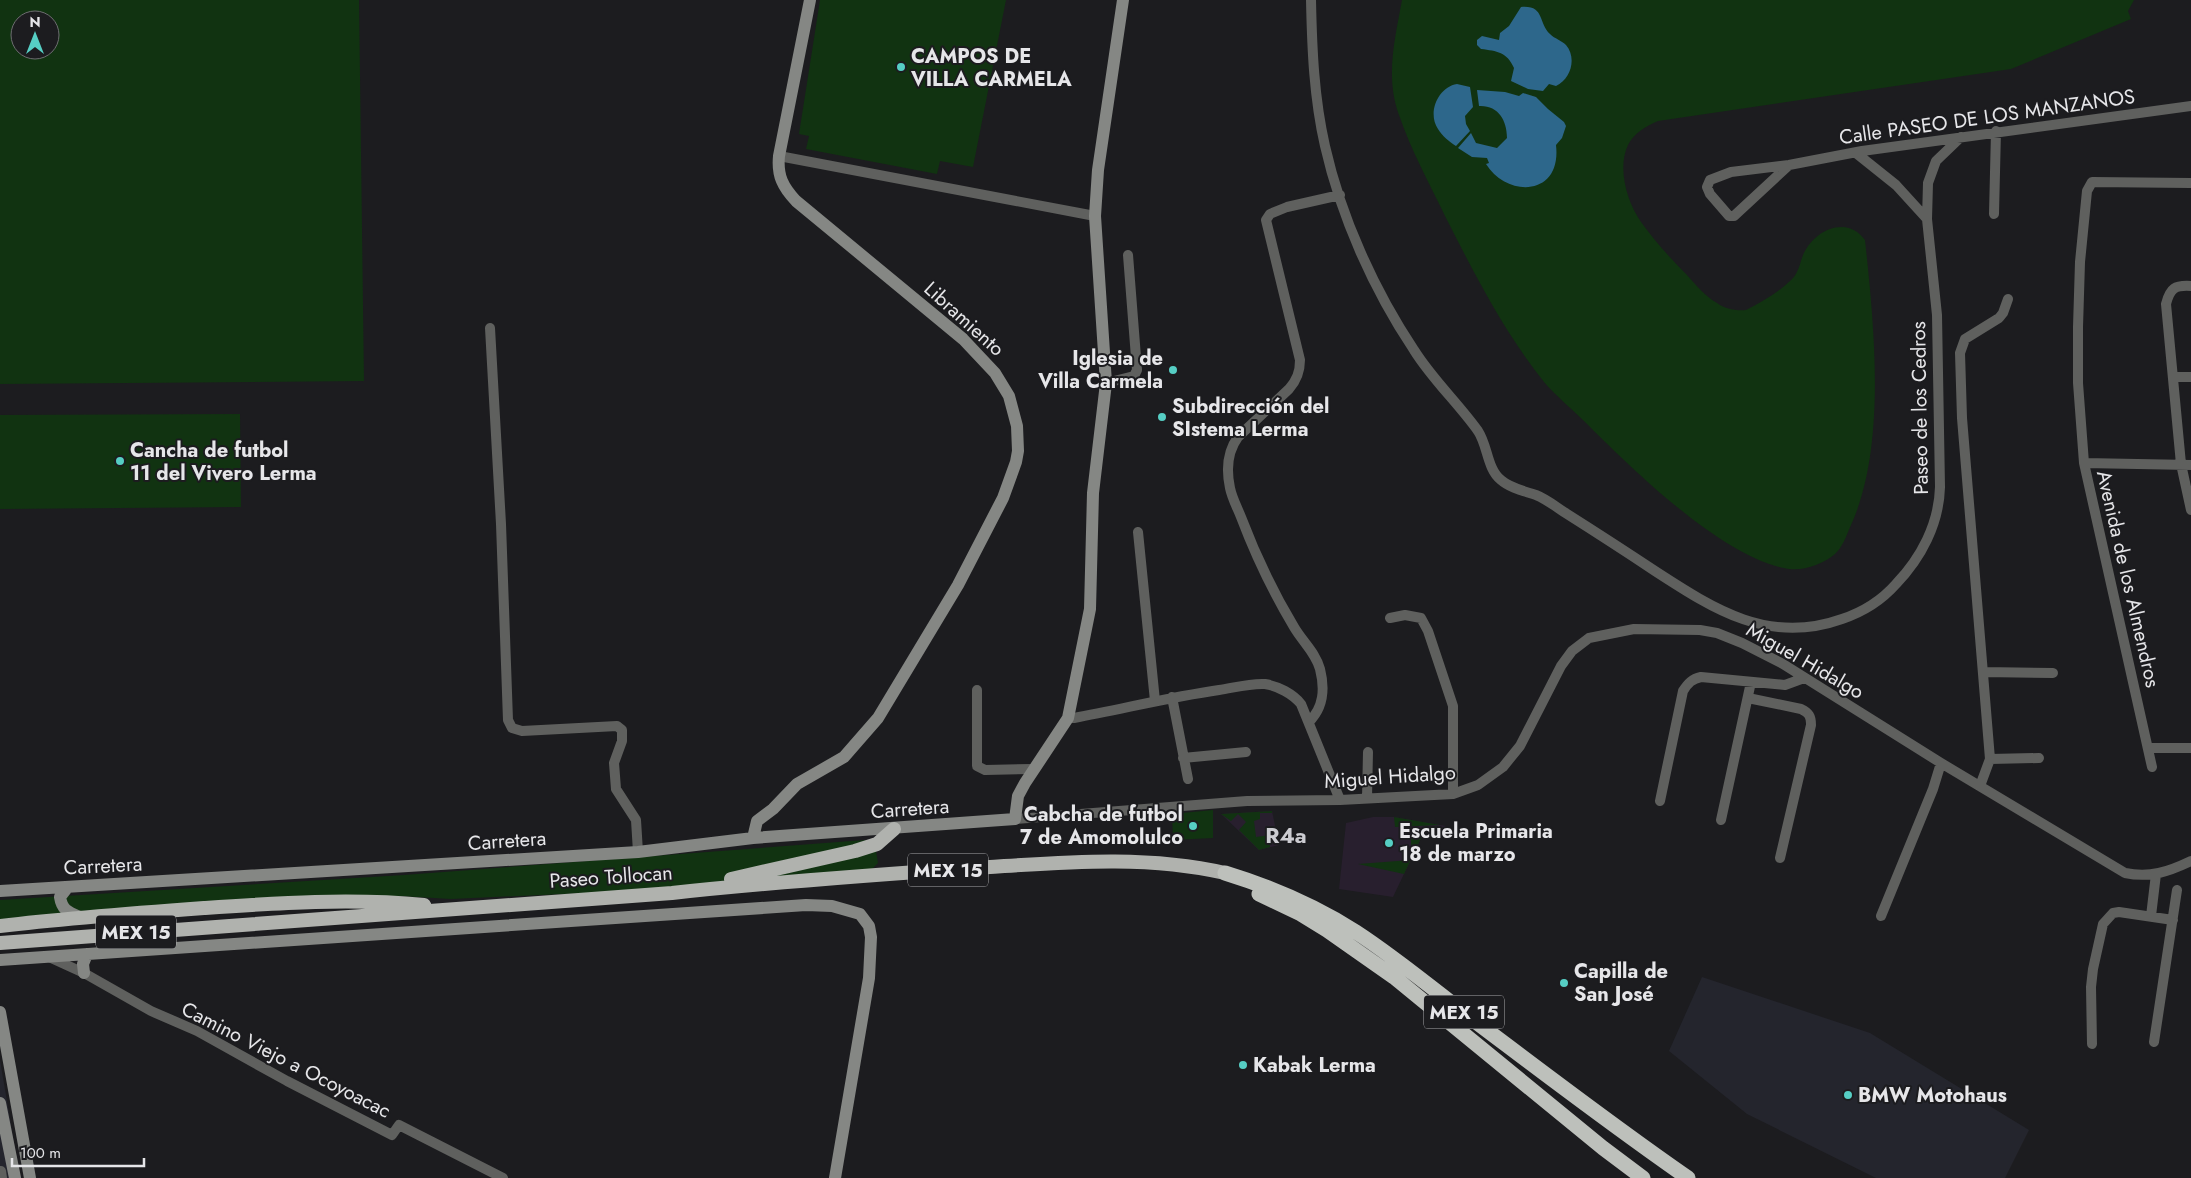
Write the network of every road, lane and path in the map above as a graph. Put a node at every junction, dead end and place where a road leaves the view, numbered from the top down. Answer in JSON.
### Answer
{"nodes":[{"id":1,"x":810,"y":0,"type":"edge"},
{"id":2,"x":1123,"y":0,"type":"edge"},
{"id":3,"x":1310,"y":0,"type":"edge"},
{"id":4,"x":2191,"y":106,"type":"edge"},
{"id":5,"x":1996,"y":131,"type":"junction"},
{"id":6,"x":1961,"y":137,"type":"junction"},
{"id":7,"x":1856,"y":153,"type":"junction"},
{"id":8,"x":779,"y":156,"type":"junction"},
{"id":9,"x":1789,"y":165,"type":"junction"},
{"id":10,"x":2191,"y":183,"type":"edge"},
{"id":11,"x":1340,"y":195,"type":"junction"},
{"id":12,"x":1994,"y":214,"type":"dead end"},
{"id":13,"x":1095,"y":216,"type":"junction"},
{"id":14,"x":1927,"y":218,"type":"junction"},
{"id":15,"x":1128,"y":255,"type":"dead end"},
{"id":16,"x":2191,"y":286,"type":"edge"},
{"id":17,"x":2008,"y":299,"type":"dead end"},
{"id":18,"x":490,"y":328,"type":"dead end"},
{"id":19,"x":2173,"y":377,"type":"junction"},
{"id":20,"x":2191,"y":377,"type":"edge"},
{"id":21,"x":1106,"y":383,"type":"junction"},
{"id":22,"x":2084,"y":464,"type":"junction"},
{"id":23,"x":2186,"y":465,"type":"edge"},
{"id":24,"x":2191,"y":510,"type":"edge"},
{"id":25,"x":1138,"y":532,"type":"dead end"},
{"id":26,"x":1390,"y":618,"type":"dead end"},
{"id":27,"x":1983,"y":672,"type":"junction"},
{"id":28,"x":2053,"y":673,"type":"dead end"},
{"id":29,"x":1804,"y":678,"type":"junction"},
{"id":30,"x":1751,"y":682,"type":"junction"},
{"id":31,"x":977,"y":690,"type":"dead end"},
{"id":32,"x":1172,"y":697,"type":"junction"},
{"id":33,"x":1748,"y":698,"type":"junction"},
{"id":34,"x":1155,"y":701,"type":"junction"},
{"id":35,"x":1068,"y":718,"type":"junction"},
{"id":36,"x":1309,"y":722,"type":"junction"},
{"id":37,"x":2148,"y":748,"type":"junction"},
{"id":38,"x":2191,"y":748,"type":"edge"},
{"id":39,"x":1246,"y":752,"type":"dead end"},
{"id":40,"x":1368,"y":752,"type":"dead end"},
{"id":41,"x":1183,"y":758,"type":"junction"},
{"id":42,"x":2039,"y":758,"type":"dead end"},
{"id":43,"x":1990,"y":759,"type":"junction"},
{"id":44,"x":1941,"y":764,"type":"junction"},
{"id":45,"x":2152,"y":767,"type":"dead end"},
{"id":46,"x":1032,"y":769,"type":"junction"},
{"id":47,"x":1188,"y":780,"type":"dead end"},
{"id":48,"x":1980,"y":786,"type":"junction"},
{"id":49,"x":1454,"y":794,"type":"junction"},
{"id":50,"x":1367,"y":798,"type":"junction"},
{"id":51,"x":1340,"y":800,"type":"junction"},
{"id":52,"x":1660,"y":801,"type":"dead end"},
{"id":53,"x":1015,"y":819,"type":"junction"},
{"id":54,"x":1721,"y":820,"type":"dead end"},
{"id":55,"x":894,"y":829,"type":"junction"},
{"id":56,"x":754,"y":838,"type":"junction"},
{"id":57,"x":638,"y":852,"type":"junction"},
{"id":58,"x":1780,"y":858,"type":"dead end"},
{"id":59,"x":2191,"y":861,"type":"edge"},
{"id":60,"x":1225,"y":873,"type":"junction"},
{"id":61,"x":2156,"y":874,"type":"junction"},
{"id":62,"x":67,"y":888,"type":"junction"},
{"id":63,"x":2177,"y":890,"type":"dead end"},
{"id":64,"x":0,"y":891,"type":"edge"},
{"id":65,"x":672,"y":893,"type":"junction"},
{"id":66,"x":460,"y":908,"type":"junction"},
{"id":67,"x":1881,"y":916,"type":"dead end"},
{"id":68,"x":2151,"y":916,"type":"junction"},
{"id":69,"x":80,"y":917,"type":"junction"},
{"id":70,"x":2172,"y":920,"type":"junction"},
{"id":71,"x":0,"y":926,"type":"edge"},
{"id":72,"x":0,"y":943,"type":"edge"},
{"id":73,"x":87,"y":954,"type":"junction"},
{"id":74,"x":48,"y":957,"type":"junction"},
{"id":75,"x":0,"y":960,"type":"edge"},
{"id":76,"x":84,"y":973,"type":"junction"},
{"id":77,"x":0,"y":1012,"type":"edge"},
{"id":78,"x":2154,"y":1042,"type":"dead end"},
{"id":79,"x":2092,"y":1044,"type":"dead end"},
{"id":80,"x":0,"y":1104,"type":"edge"},
{"id":81,"x":15,"y":1178,"type":"edge"},
{"id":82,"x":30,"y":1178,"type":"edge"},
{"id":83,"x":503,"y":1178,"type":"edge"},
{"id":84,"x":835,"y":1178,"type":"edge"},
{"id":85,"x":1643,"y":1178,"type":"edge"},
{"id":86,"x":1688,"y":1178,"type":"edge"}],
"edges":[{"from":1,"to":8,"type":"main road","name":"Libramiento"},
{"from":2,"to":13,"type":"main road"},
{"from":3,"to":11,"type":"street","name":"Paseo de los Cedros"},
{"from":4,"to":5,"type":"street","name":"Calle PASEO DE LOS MANZANOS"},
{"from":5,"to":6,"type":"street","name":"Calle PASEO DE LOS MANZANOS"},
{"from":5,"to":12,"type":"street"},
{"from":6,"to":7,"type":"street","name":"Calle PASEO DE LOS MANZANOS"},
{"from":6,"to":14,"type":"street","name":"Paseo de los Cedros"},
{"from":7,"to":9,"type":"street","name":"Calle PASEO DE LOS MANZANOS"},
{"from":7,"to":14,"type":"street"},
{"from":8,"to":13,"type":"street"},
{"from":8,"to":56,"type":"main road","name":"Libramiento"},
{"from":9,"to":9,"type":"street","name":"Calle PASEO DE LOS MANZANOS"},
{"from":10,"to":22,"type":"street"},
{"from":11,"to":14,"type":"street","name":"Paseo de los Cedros"},
{"from":11,"to":36,"type":"street"},
{"from":13,"to":21,"type":"main road"},
{"from":15,"to":21,"type":"street"},
{"from":16,"to":19,"type":"street"},
{"from":17,"to":27,"type":"street"},
{"from":18,"to":57,"type":"street"},
{"from":19,"to":20,"type":"street"},
{"from":19,"to":23,"type":"street"},
{"from":21,"to":35,"type":"main road"},
{"from":22,"to":23,"type":"street","name":"Avenida de los Almendros"},
{"from":22,"to":37,"type":"street","name":"Avenida de los Almendros"},
{"from":23,"to":24,"type":"street"},
{"from":25,"to":34,"type":"street"},
{"from":26,"to":49,"type":"street"},
{"from":27,"to":28,"type":"street"},
{"from":27,"to":43,"type":"street"},
{"from":29,"to":30,"type":"street"},
{"from":29,"to":44,"type":"street","name":"Miguel Hidalgo"},
{"from":29,"to":49,"type":"street","name":"Miguel Hidalgo"},
{"from":30,"to":33,"type":"street"},
{"from":30,"to":52,"type":"street"},
{"from":31,"to":46,"type":"street"},
{"from":32,"to":34,"type":"street"},
{"from":32,"to":36,"type":"street"},
{"from":32,"to":41,"type":"street"},
{"from":33,"to":54,"type":"street"},
{"from":33,"to":58,"type":"street"},
{"from":34,"to":35,"type":"street"},
{"from":35,"to":46,"type":"main road"},
{"from":36,"to":51,"type":"street"},
{"from":37,"to":38,"type":"street"},
{"from":37,"to":45,"type":"street","name":"Avenida de los Almendros"},
{"from":39,"to":41,"type":"street"},
{"from":40,"to":50,"type":"street"},
{"from":41,"to":47,"type":"street"},
{"from":42,"to":43,"type":"street"},
{"from":43,"to":48,"type":"street"},
{"from":44,"to":48,"type":"street","name":"Miguel Hidalgo"},
{"from":44,"to":67,"type":"street"},
{"from":46,"to":53,"type":"main road"},
{"from":48,"to":61,"type":"street","name":"Miguel Hidalgo"},
{"from":49,"to":50,"type":"street","name":"Miguel Hidalgo"},
{"from":50,"to":51,"type":"street","name":"Miguel Hidalgo"},
{"from":51,"to":53,"type":"street","name":"Miguel Hidalgo"},
{"from":53,"to":55,"type":"main road","name":"Carretera"},
{"from":55,"to":56,"type":"main road","name":"Carretera"},
{"from":55,"to":65,"type":"highway"},
{"from":56,"to":57,"type":"main road","name":"Carretera"},
{"from":57,"to":62,"type":"main road","name":"Carretera"},
{"from":59,"to":61,"type":"street","name":"Miguel Hidalgo"},
{"from":60,"to":65,"type":"highway","name":"Paseo Tollocan","number":"MEX 15"},
{"from":60,"to":85,"type":"highway"},
{"from":60,"to":86,"type":"highway","number":"MEX 15"},
{"from":61,"to":68,"type":"street"},
{"from":62,"to":64,"type":"main road","name":"Carretera"},
{"from":62,"to":69,"type":"main road"},
{"from":63,"to":70,"type":"street"},
{"from":65,"to":66,"type":"highway","name":"Paseo Tollocan","number":"MEX 15"},
{"from":66,"to":69,"type":"highway"},
{"from":66,"to":72,"type":"highway","name":"Paseo Tollocan","number":"MEX 15"},
{"from":68,"to":70,"type":"street"},
{"from":68,"to":79,"type":"street"},
{"from":69,"to":71,"type":"highway"},
{"from":70,"to":78,"type":"street"},
{"from":73,"to":74,"type":"main road"},
{"from":73,"to":76,"type":"main road"},
{"from":73,"to":84,"type":"main road"},
{"from":74,"to":75,"type":"main road"},
{"from":74,"to":76,"type":"street","name":"Camino Viejo a Ocoyoacac"},
{"from":76,"to":83,"type":"street","name":"Camino Viejo a Ocoyoacac"},
{"from":77,"to":82,"type":"main road"},
{"from":80,"to":81,"type":"main road"}]}
